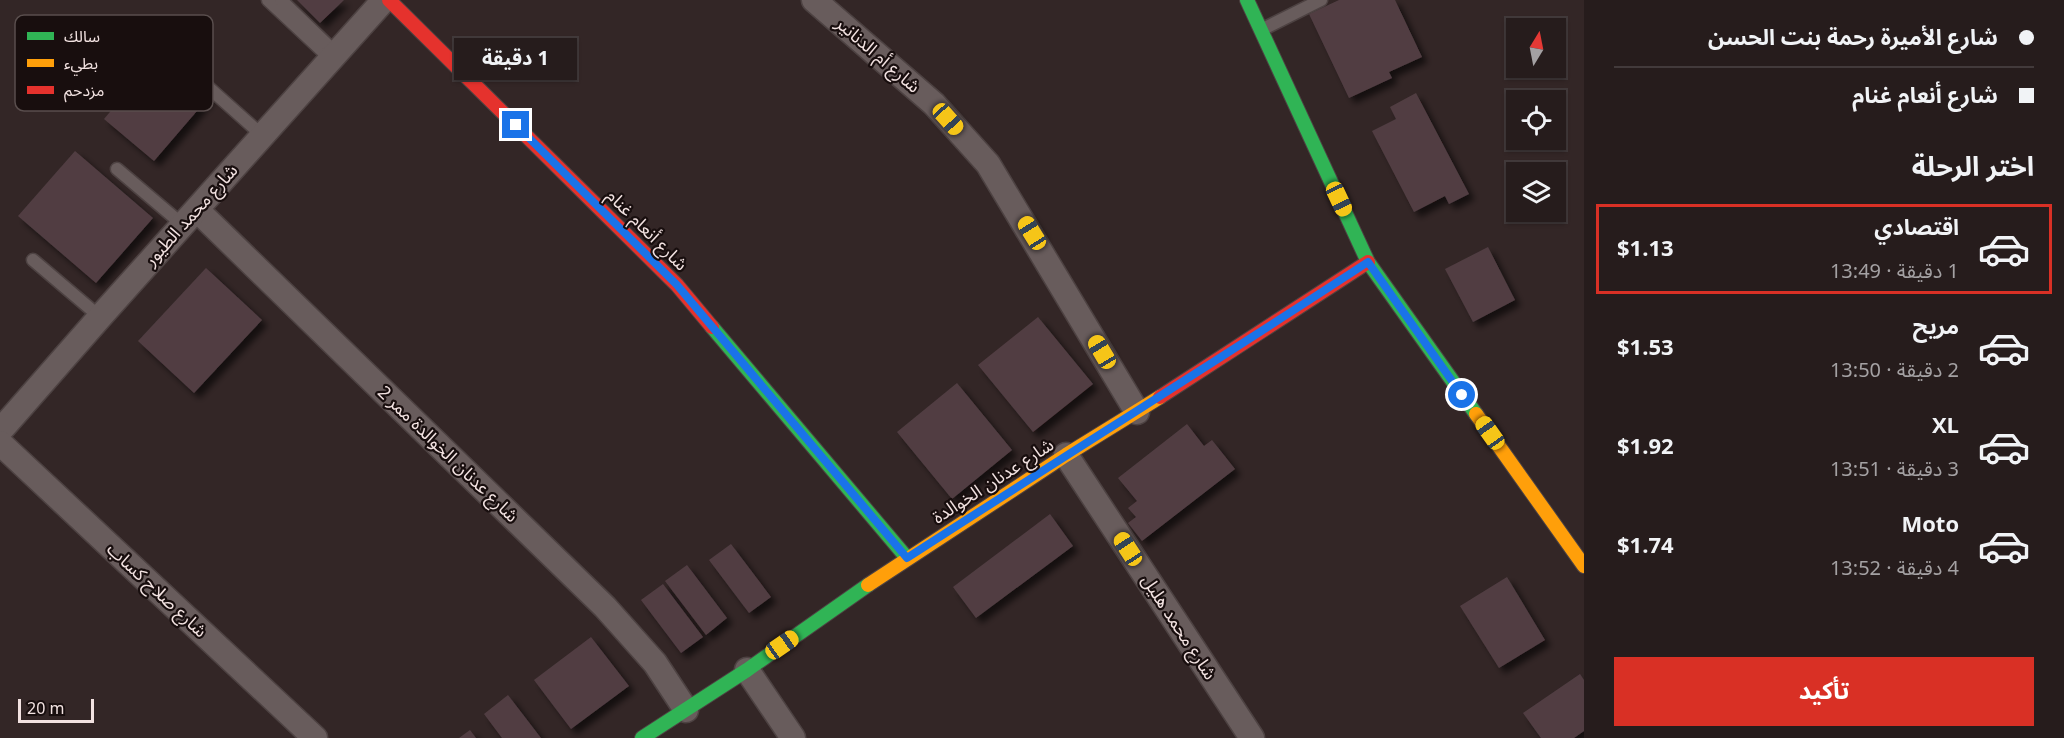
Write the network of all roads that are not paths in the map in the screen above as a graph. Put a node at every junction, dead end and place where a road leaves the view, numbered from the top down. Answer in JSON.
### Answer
{"nodes":[{"id":1,"x":268,"y":0,"type":"edge"},
{"id":2,"x":281,"y":0,"type":"edge"},
{"id":3,"x":384,"y":0,"type":"edge"},
{"id":4,"x":389,"y":0,"type":"edge"},
{"id":5,"x":814,"y":0,"type":"edge"},
{"id":6,"x":1247,"y":0,"type":"edge"},
{"id":7,"x":1321,"y":0,"type":"edge"},
{"id":8,"x":1260,"y":30,"type":"junction"},
{"id":9,"x":334,"y":56,"type":"junction"},
{"id":10,"x":213,"y":91,"type":"edge"},
{"id":11,"x":263,"y":136,"type":"junction"},
{"id":12,"x":117,"y":169,"type":"dead end"},
{"id":13,"x":190,"y":217,"type":"junction"},
{"id":14,"x":33,"y":260,"type":"dead end"},
{"id":15,"x":1368,"y":262,"type":"junction"},
{"id":16,"x":100,"y":317,"type":"junction"},
{"id":17,"x":1137,"y":412,"type":"junction"},
{"id":18,"x":0,"y":431,"type":"edge"},
{"id":19,"x":0,"y":443,"type":"edge"},
{"id":20,"x":1066,"y":455,"type":"junction"},
{"id":21,"x":907,"y":558,"type":"junction"},
{"id":22,"x":1584,"y":566,"type":"edge"},
{"id":23,"x":747,"y":670,"type":"junction"},
{"id":24,"x":686,"y":710,"type":"junction"},
{"id":25,"x":315,"y":738,"type":"edge"},
{"id":26,"x":642,"y":738,"type":"edge"},
{"id":27,"x":793,"y":738,"type":"edge"},
{"id":28,"x":1252,"y":738,"type":"edge"}],
"edges":[{"from":1,"to":9,"type":"lane"},
{"from":2,"to":9,"type":"lane"},
{"from":3,"to":9,"type":"street","name":"شارع محمد الطيور"},
{"from":4,"to":21,"type":"street","name":"شارع أنعام غنام"},
{"from":5,"to":17,"type":"street","name":"شارع أم الدنانير"},
{"from":6,"to":8,"type":"street"},
{"from":7,"to":8,"type":"lane"},
{"from":8,"to":15,"type":"street"},
{"from":9,"to":11,"type":"street","name":"شارع محمد الطيور"},
{"from":10,"to":11,"type":"lane"},
{"from":11,"to":13,"type":"street","name":"شارع محمد الطيور"},
{"from":12,"to":13,"type":"lane"},
{"from":13,"to":16,"type":"street","name":"شارع محمد الطيور"},
{"from":13,"to":24,"type":"street","name":"شارع عدنان الخوالدة ممر 2"},
{"from":14,"to":16,"type":"lane"},
{"from":15,"to":17,"type":"street","name":"شارع عدنان الخوالدة"},
{"from":15,"to":22,"type":"street"},
{"from":16,"to":18,"type":"street","name":"شارع محمد الطيور"},
{"from":17,"to":20,"type":"street","name":"شارع عدنان الخوالدة"},
{"from":19,"to":25,"type":"street","name":"شارع صلاح كساب"},
{"from":20,"to":21,"type":"street","name":"شارع عدنان الخوالدة"},
{"from":20,"to":28,"type":"street","name":"شارع محمد هليل"},
{"from":21,"to":23,"type":"street","name":"شارع عدنان الخوالدة"},
{"from":23,"to":24,"type":"street","name":"شارع عدنان الخوالدة"},
{"from":23,"to":27,"type":"street"},
{"from":24,"to":26,"type":"street","name":"شارع عدنان الخوالدة"}]}
